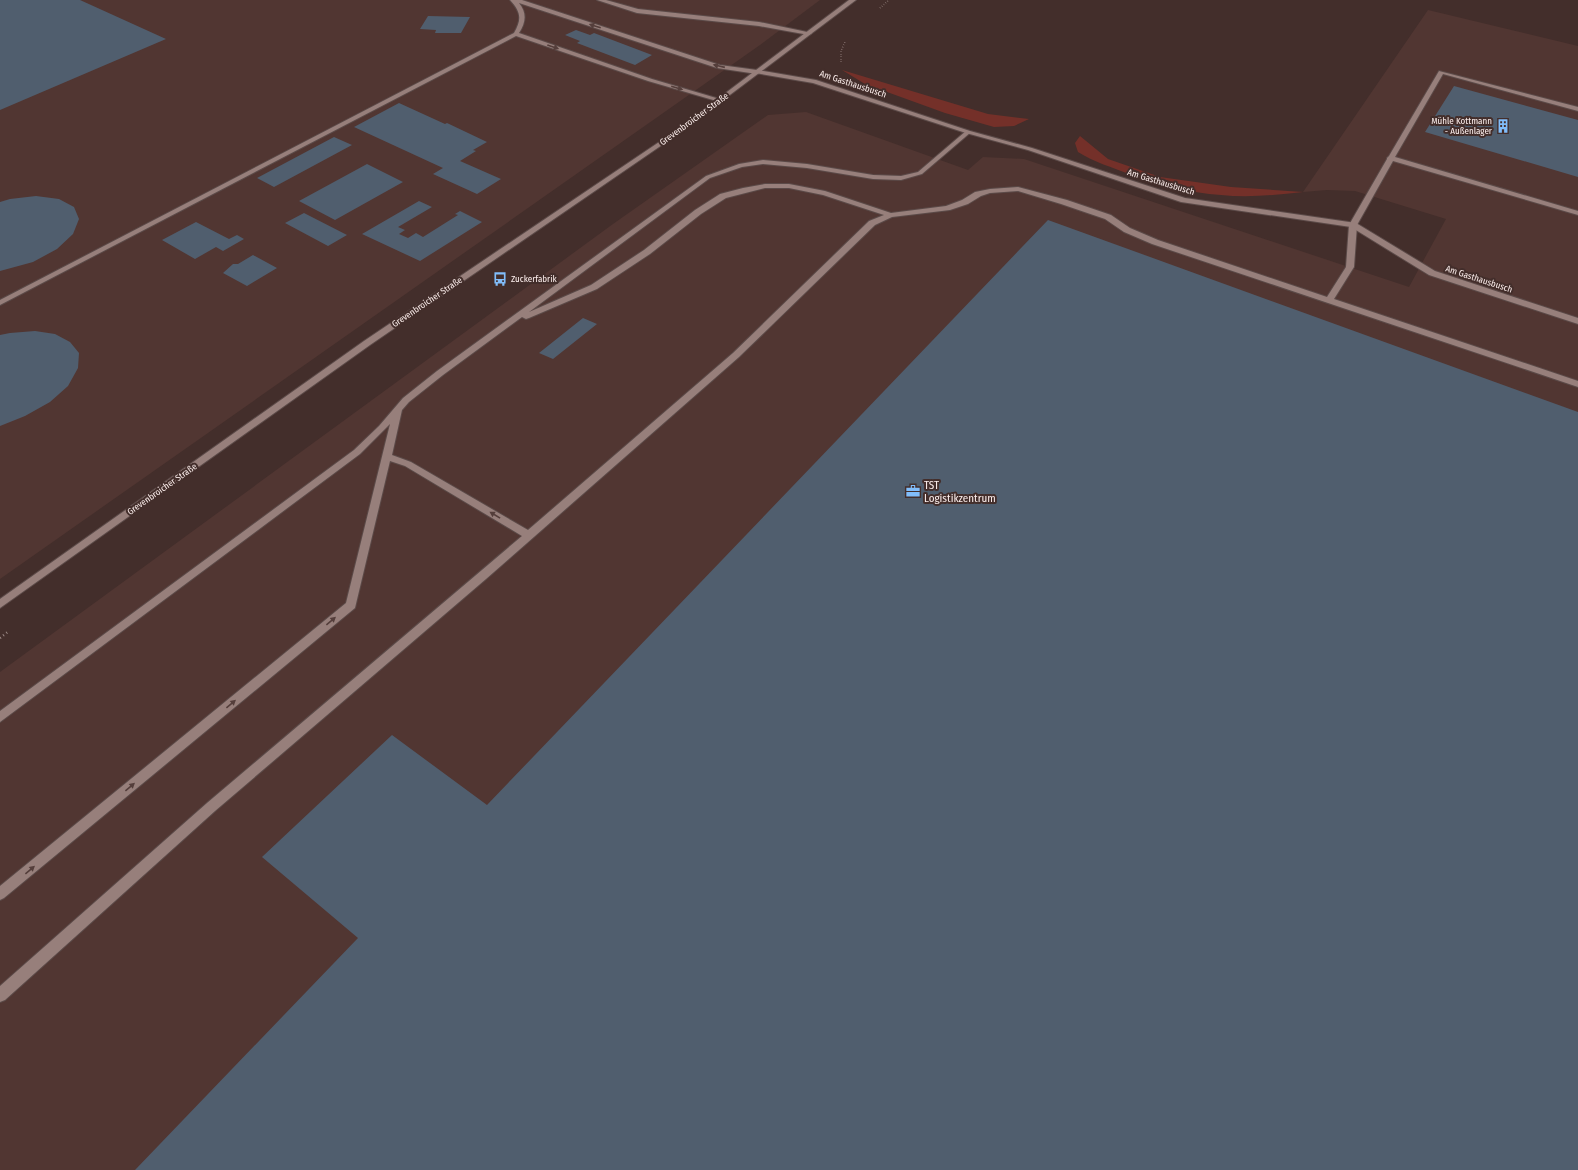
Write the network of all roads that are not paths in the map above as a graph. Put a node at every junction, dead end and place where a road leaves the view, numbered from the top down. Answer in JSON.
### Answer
{"nodes":[{"id":1,"x":514,"y":0,"type":"edge"},
{"id":2,"x":600,"y":0,"type":"edge"},
{"id":3,"x":853,"y":0,"type":"edge"},
{"id":4,"x":516,"y":34,"type":"junction"},
{"id":5,"x":809,"y":34,"type":"junction"},
{"id":6,"x":757,"y":72,"type":"junction"},
{"id":7,"x":720,"y":100,"type":"junction"},
{"id":8,"x":1578,"y":109,"type":"edge"},
{"id":9,"x":968,"y":132,"type":"junction"},
{"id":10,"x":1390,"y":158,"type":"junction"},
{"id":11,"x":1578,"y":213,"type":"edge"},
{"id":12,"x":891,"y":215,"type":"junction"},
{"id":13,"x":1353,"y":225,"type":"junction"},
{"id":14,"x":1330,"y":301,"type":"junction"},
{"id":15,"x":0,"y":303,"type":"edge"},
{"id":16,"x":1578,"y":321,"type":"edge"},
{"id":17,"x":509,"y":323,"type":"junction"},
{"id":18,"x":1578,"y":384,"type":"edge"},
{"id":19,"x":399,"y":409,"type":"junction"},
{"id":20,"x":387,"y":457,"type":"junction"},
{"id":21,"x":528,"y":535,"type":"junction"},
{"id":22,"x":0,"y":604,"type":"edge"},
{"id":23,"x":0,"y":717,"type":"edge"},
{"id":24,"x":0,"y":894,"type":"edge"},
{"id":25,"x":0,"y":995,"type":"edge"}],
"edges":[{"from":1,"to":4,"type":"street"},
{"from":6,"to":1,"type":"street","name":"Am Gasthausbusch","one_way":true},
{"from":2,"to":5,"type":"street"},
{"from":3,"to":5,"type":"street","name":"Grevenbroicher Straße"},
{"from":4,"to":7,"type":"street","one_way":true},
{"from":4,"to":15,"type":"street"},
{"from":5,"to":6,"type":"street","name":"Grevenbroicher Straße"},
{"from":6,"to":7,"type":"street","name":"Grevenbroicher Straße"},
{"from":6,"to":9,"type":"street","name":"Am Gasthausbusch"},
{"from":7,"to":22,"type":"street","name":"Grevenbroicher Straße"},
{"from":8,"to":10,"type":"street"},
{"from":9,"to":13,"type":"street","name":"Am Gasthausbusch"},
{"from":9,"to":17,"type":"street"},
{"from":10,"to":11,"type":"street"},
{"from":10,"to":13,"type":"street"},
{"from":12,"to":14,"type":"street"},
{"from":12,"to":17,"type":"street"},
{"from":12,"to":21,"type":"street"},
{"from":13,"to":14,"type":"street"},
{"from":13,"to":16,"type":"street","name":"Am Gasthausbusch"},
{"from":14,"to":18,"type":"street"},
{"from":17,"to":19,"type":"street"},
{"from":19,"to":20,"type":"street"},
{"from":19,"to":23,"type":"street"},
{"from":21,"to":20,"type":"street","one_way":true},
{"from":24,"to":20,"type":"street","one_way":true},
{"from":21,"to":25,"type":"street"}]}
